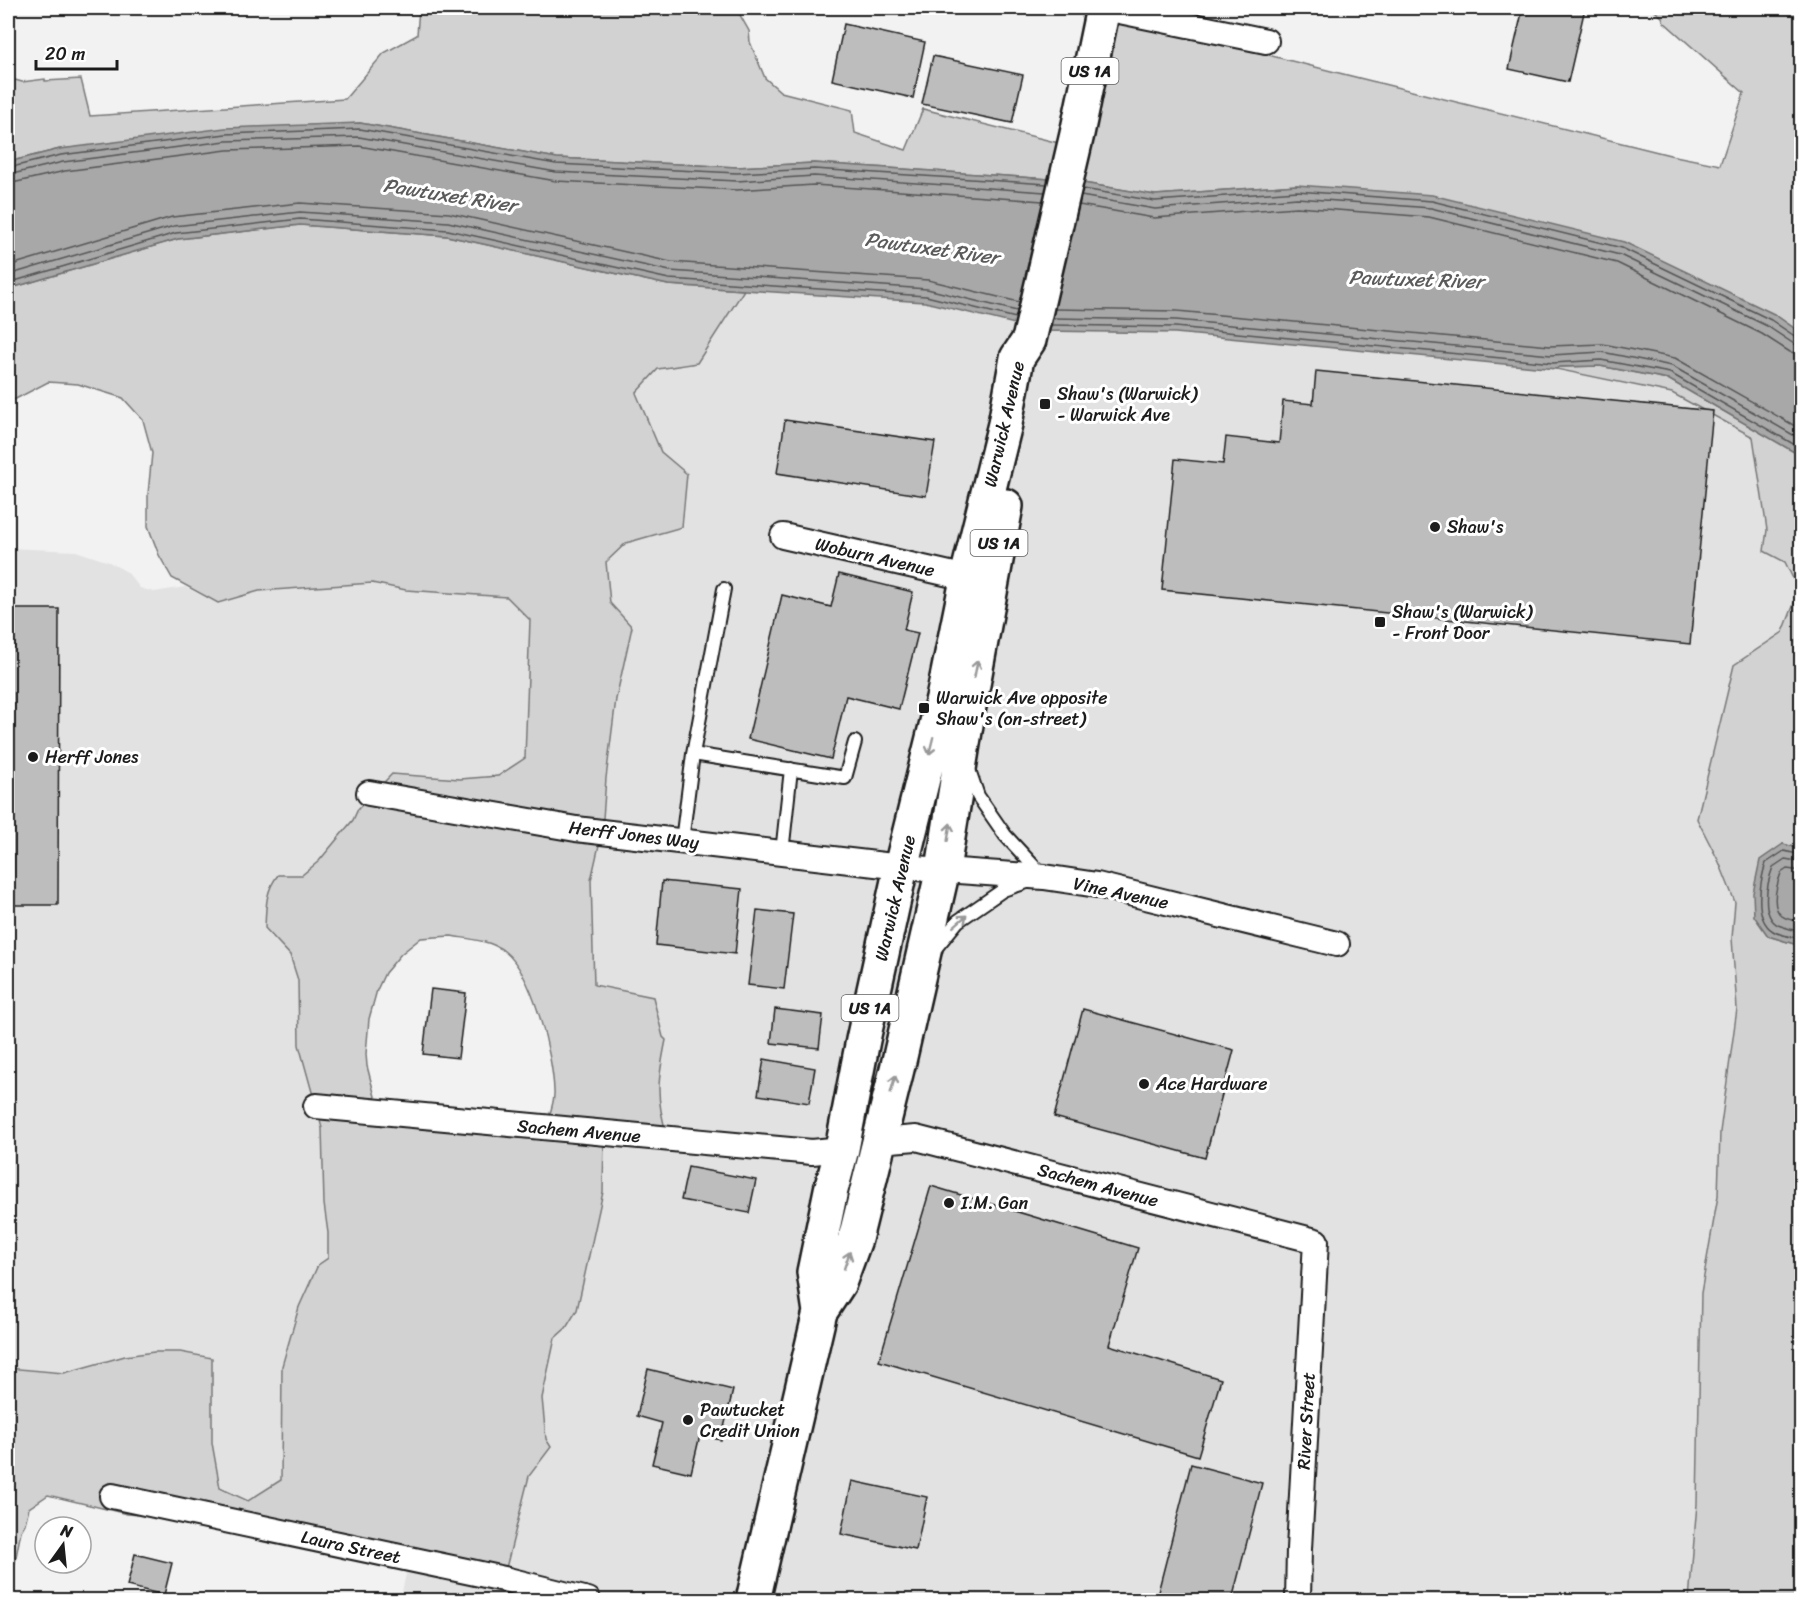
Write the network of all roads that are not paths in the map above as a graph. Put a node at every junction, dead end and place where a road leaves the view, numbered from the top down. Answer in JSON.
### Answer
{"nodes":[{"id":1,"x":1104,"y":8,"type":"edge"},
{"id":2,"x":1266,"y":41,"type":"dead end"},
{"id":3,"x":1030,"y":336,"type":"junction"},
{"id":4,"x":783,"y":536,"type":"dead end"},
{"id":5,"x":967,"y":578,"type":"junction"},
{"id":6,"x":724,"y":589,"type":"dead end"},
{"id":7,"x":855,"y":742,"type":"dead end"},
{"id":8,"x":962,"y":748,"type":"junction"},
{"id":9,"x":693,"y":754,"type":"junction"},
{"id":10,"x":791,"y":769,"type":"junction"},
{"id":11,"x":369,"y":793,"type":"dead end"},
{"id":12,"x":682,"y":841,"type":"junction"},
{"id":13,"x":782,"y":853,"type":"junction"},
{"id":14,"x":901,"y":867,"type":"junction"},
{"id":15,"x":943,"y":869,"type":"junction"},
{"id":16,"x":1044,"y":877,"type":"junction"},
{"id":17,"x":1337,"y":944,"type":"dead end"},
{"id":18,"x":921,"y":964,"type":"junction"},
{"id":19,"x":316,"y":1106,"type":"dead end"},
{"id":20,"x":878,"y":1141,"type":"junction"},
{"id":21,"x":842,"y":1149,"type":"junction"},
{"id":22,"x":1316,"y":1241,"type":"joint"},
{"id":23,"x":820,"y":1311,"type":"junction"},
{"id":24,"x":112,"y":1496,"type":"dead end"},
{"id":25,"x":588,"y":1600,"type":"edge"},
{"id":26,"x":753,"y":1600,"type":"edge"},
{"id":27,"x":1298,"y":1600,"type":"edge"}],
"edges":[{"from":1,"to":2,"type":"street"},
{"from":1,"to":3,"type":"main road","number":"US 1A"},
{"from":3,"to":5,"type":"main road","name":"Warwick Avenue","number":"US 1A"},
{"from":8,"to":3,"type":"main road","name":"Warwick Avenue","number":"US 1A","one_way":true},
{"from":4,"to":5,"type":"street","name":"Woburn Avenue"},
{"from":5,"to":14,"type":"main road","name":"Warwick Avenue","number":"US 1A","one_way":true},
{"from":6,"to":9,"type":"lane"},
{"from":7,"to":10,"type":"lane"},
{"from":15,"to":8,"type":"main road","name":"Warwick Avenue","number":"US 1A","one_way":true},
{"from":8,"to":16,"type":"lane"},
{"from":9,"to":10,"type":"lane"},
{"from":9,"to":12,"type":"lane"},
{"from":10,"to":13,"type":"lane"},
{"from":11,"to":12,"type":"street","name":"Herff Jones Way"},
{"from":12,"to":13,"type":"street","name":"Herff Jones Way"},
{"from":13,"to":14,"type":"street","name":"Herff Jones Way"},
{"from":14,"to":15,"type":"street","name":"Vine Avenue"},
{"from":14,"to":21,"type":"main road","name":"Warwick Avenue","number":"US 1A"},
{"from":15,"to":16,"type":"street","name":"Vine Avenue"},
{"from":15,"to":18,"type":"main road","name":"Warwick Avenue","number":"US 1A"},
{"from":16,"to":17,"type":"street","name":"Vine Avenue"},
{"from":18,"to":16,"type":"lane","one_way":true},
{"from":20,"to":18,"type":"main road","name":"Warwick Avenue","number":"US 1A","one_way":true},
{"from":19,"to":21,"type":"street","name":"Sachem Avenue"},
{"from":20,"to":22,"type":"street","name":"Sachem Avenue"},
{"from":23,"to":20,"type":"main road","name":"Warwick Avenue","number":"US 1A","one_way":true},
{"from":21,"to":23,"type":"main road","name":"Warwick Avenue","number":"US 1A"},
{"from":22,"to":27,"type":"street","name":"River Street"},
{"from":23,"to":26,"type":"main road","name":"Warwick Avenue","number":"US 1A"},
{"from":24,"to":25,"type":"street","name":"Laura Street"}]}
